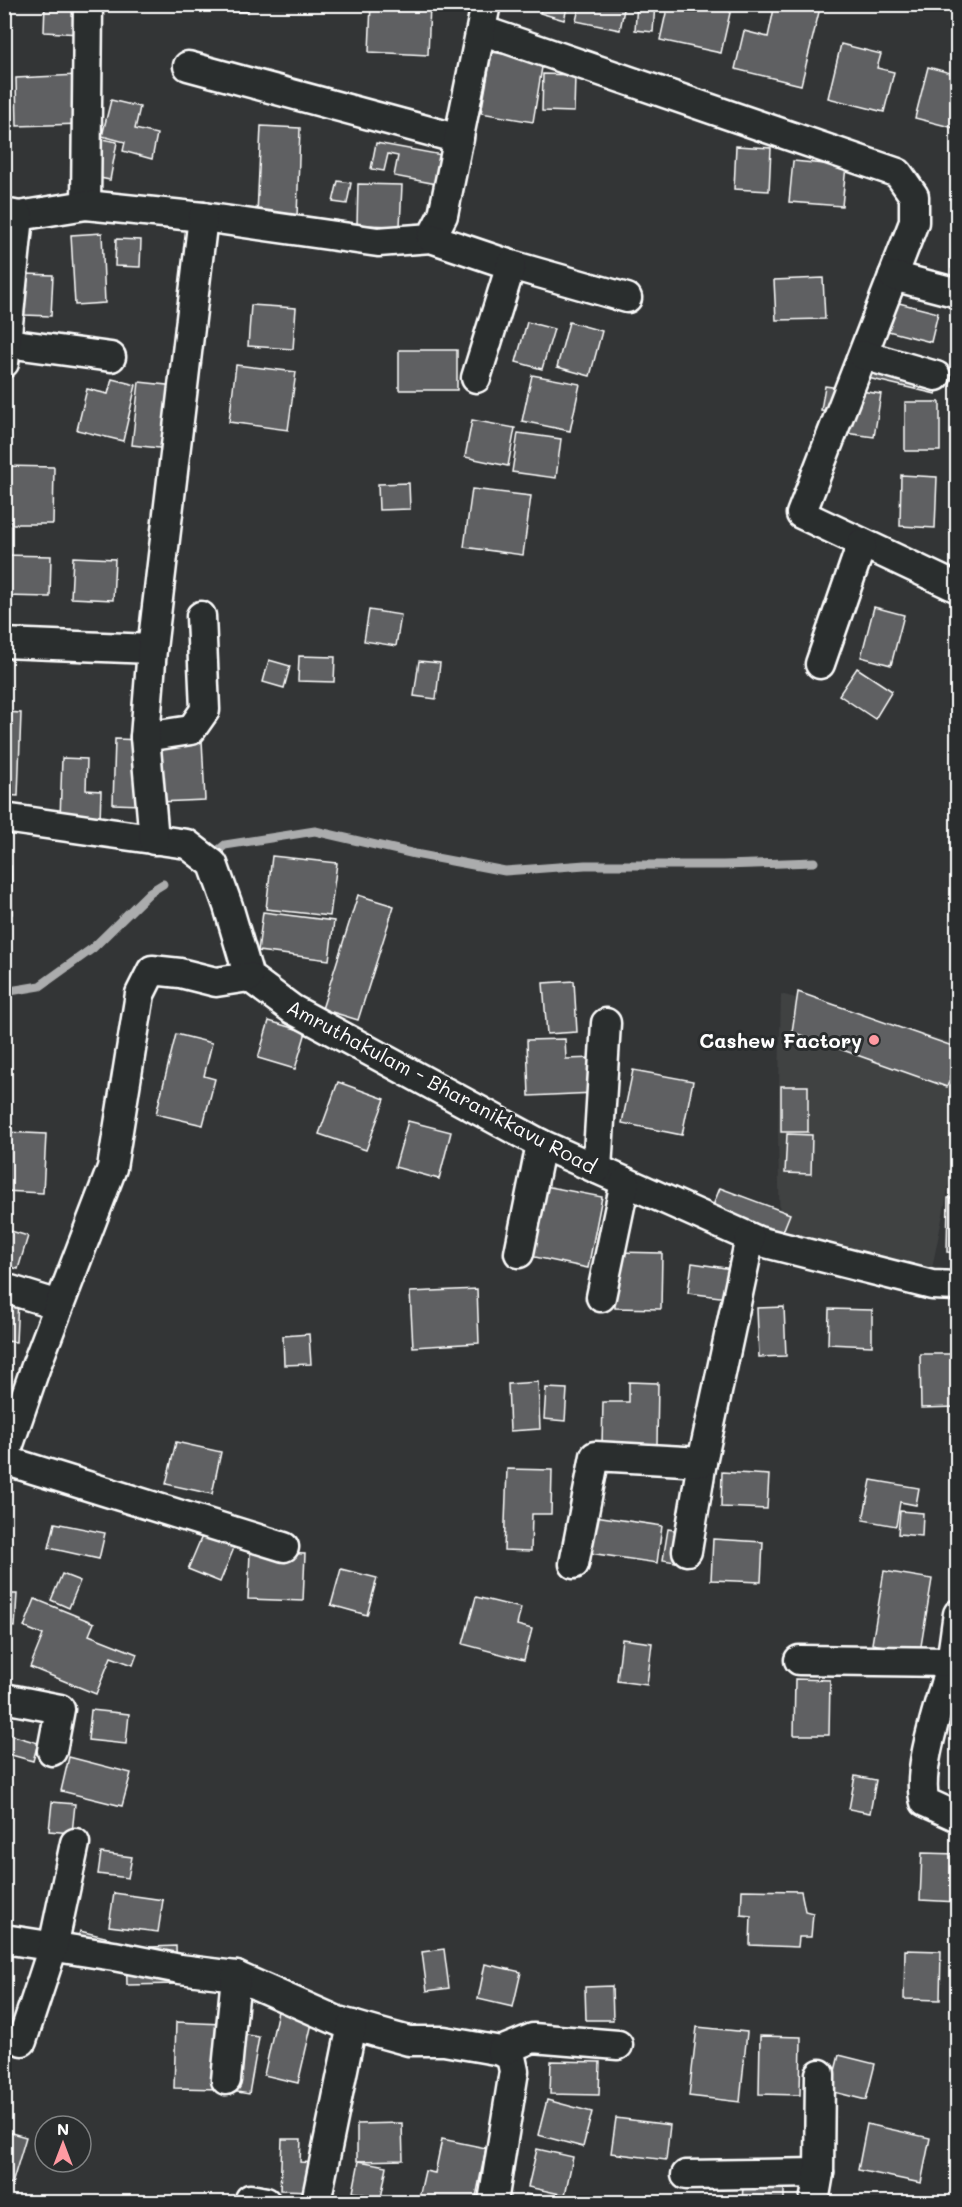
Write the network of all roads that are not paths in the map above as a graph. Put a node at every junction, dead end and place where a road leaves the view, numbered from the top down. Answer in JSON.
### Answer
{"nodes":[{"id":1,"x":88,"y":4,"type":"edge"},
{"id":2,"x":484,"y":17,"type":"edge"},
{"id":3,"x":188,"y":66,"type":"dead end"},
{"id":4,"x":459,"y":139,"type":"junction"},
{"id":5,"x":86,"y":206,"type":"junction"},
{"id":6,"x":12,"y":214,"type":"edge"},
{"id":7,"x":203,"y":216,"type":"junction"},
{"id":8,"x":431,"y":238,"type":"junction"},
{"id":9,"x":511,"y":265,"type":"junction"},
{"id":10,"x":893,"y":276,"type":"junction"},
{"id":11,"x":957,"y":293,"type":"edge"},
{"id":12,"x":627,"y":298,"type":"dead end"},
{"id":13,"x":6,"y":353,"type":"edge"},
{"id":14,"x":863,"y":355,"type":"junction"},
{"id":15,"x":111,"y":357,"type":"dead end"},
{"id":16,"x":936,"y":375,"type":"dead end"},
{"id":17,"x":476,"y":378,"type":"dead end"},
{"id":18,"x":862,"y":543,"type":"junction"},
{"id":19,"x":957,"y":588,"type":"edge"},
{"id":20,"x":201,"y":616,"type":"dead end"},
{"id":21,"x":4,"y":642,"type":"edge"},
{"id":22,"x":152,"y":650,"type":"junction"},
{"id":23,"x":820,"y":664,"type":"dead end"},
{"id":24,"x":145,"y":737,"type":"junction"},
{"id":25,"x":4,"y":818,"type":"edge"},
{"id":26,"x":154,"y":840,"type":"junction"},
{"id":27,"x":249,"y":977,"type":"junction"},
{"id":28,"x":606,"y":1023,"type":"dead end"},
{"id":29,"x":541,"y":1144,"type":"junction"},
{"id":30,"x":597,"y":1169,"type":"junction"},
{"id":31,"x":625,"y":1182,"type":"junction"},
{"id":32,"x":750,"y":1238,"type":"junction"},
{"id":33,"x":519,"y":1253,"type":"dead end"},
{"id":34,"x":957,"y":1286,"type":"edge"},
{"id":35,"x":4,"y":1288,"type":"edge"},
{"id":36,"x":601,"y":1297,"type":"dead end"},
{"id":37,"x":59,"y":1305,"type":"junction"},
{"id":38,"x":4,"y":1459,"type":"edge"},
{"id":39,"x":702,"y":1462,"type":"junction"},
{"id":40,"x":284,"y":1546,"type":"dead end"},
{"id":41,"x":687,"y":1551,"type":"dead end"},
{"id":42,"x":574,"y":1564,"type":"dead end"},
{"id":43,"x":957,"y":1614,"type":"edge"},
{"id":44,"x":799,"y":1660,"type":"dead end"},
{"id":45,"x":951,"y":1662,"type":"junction"},
{"id":46,"x":4,"y":1698,"type":"edge"},
{"id":47,"x":52,"y":1750,"type":"dead end"},
{"id":48,"x":957,"y":1817,"type":"edge"},
{"id":49,"x":75,"y":1843,"type":"dead end"},
{"id":50,"x":4,"y":1940,"type":"edge"},
{"id":51,"x":53,"y":1947,"type":"junction"},
{"id":52,"x":236,"y":1976,"type":"junction"},
{"id":53,"x":352,"y":2025,"type":"junction"},
{"id":54,"x":22,"y":2041,"type":"dead end"},
{"id":55,"x":618,"y":2045,"type":"dead end"},
{"id":56,"x":501,"y":2051,"type":"junction"},
{"id":57,"x":820,"y":2074,"type":"dead end"},
{"id":58,"x":226,"y":2080,"type":"dead end"},
{"id":59,"x":819,"y":2172,"type":"junction"},
{"id":60,"x":686,"y":2175,"type":"dead end"},
{"id":61,"x":316,"y":2202,"type":"edge"},
{"id":62,"x":493,"y":2202,"type":"edge"},
{"id":63,"x":814,"y":2202,"type":"edge"}],
"edges":[{"from":1,"to":5,"type":"street"},
{"from":2,"to":4,"type":"street"},
{"from":2,"to":10,"type":"street"},
{"from":3,"to":4,"type":"street"},
{"from":4,"to":8,"type":"street"},
{"from":5,"to":6,"type":"street"},
{"from":5,"to":7,"type":"street"},
{"from":6,"to":13,"type":"street"},
{"from":7,"to":8,"type":"street"},
{"from":7,"to":22,"type":"street"},
{"from":8,"to":9,"type":"street"},
{"from":9,"to":12,"type":"street"},
{"from":9,"to":17,"type":"street"},
{"from":10,"to":11,"type":"street"},
{"from":10,"to":14,"type":"street"},
{"from":13,"to":15,"type":"street"},
{"from":14,"to":16,"type":"street"},
{"from":14,"to":18,"type":"street"},
{"from":18,"to":19,"type":"street"},
{"from":18,"to":23,"type":"street"},
{"from":20,"to":24,"type":"street"},
{"from":21,"to":22,"type":"street"},
{"from":22,"to":24,"type":"street"},
{"from":24,"to":26,"type":"street"},
{"from":25,"to":26,"type":"street"},
{"from":26,"to":27,"type":"street"},
{"from":27,"to":29,"type":"street","name":"Amruthakulam - Bharanikkavu Road"},
{"from":27,"to":37,"type":"street"},
{"from":28,"to":30,"type":"street"},
{"from":29,"to":30,"type":"street","name":"Amruthakulam - Bharanikkavu Road"},
{"from":29,"to":33,"type":"street"},
{"from":30,"to":31,"type":"street","name":"Amruthakulam - Bharanikkavu Road"},
{"from":31,"to":32,"type":"street","name":"Amruthakulam - Bharanikkavu Road"},
{"from":31,"to":36,"type":"street"},
{"from":32,"to":34,"type":"street","name":"Amruthakulam - Bharanikkavu Road"},
{"from":32,"to":39,"type":"street"},
{"from":35,"to":37,"type":"street"},
{"from":37,"to":38,"type":"street"},
{"from":38,"to":40,"type":"street"},
{"from":39,"to":41,"type":"street"},
{"from":39,"to":42,"type":"street"},
{"from":43,"to":45,"type":"street"},
{"from":44,"to":45,"type":"street"},
{"from":45,"to":48,"type":"street"},
{"from":46,"to":47,"type":"street"},
{"from":49,"to":51,"type":"street"},
{"from":50,"to":51,"type":"street"},
{"from":51,"to":52,"type":"street"},
{"from":51,"to":54,"type":"street"},
{"from":52,"to":53,"type":"street"},
{"from":52,"to":58,"type":"street"},
{"from":53,"to":56,"type":"street"},
{"from":53,"to":61,"type":"street"},
{"from":55,"to":56,"type":"street"},
{"from":56,"to":62,"type":"street"},
{"from":57,"to":59,"type":"street"},
{"from":59,"to":60,"type":"street"},
{"from":59,"to":63,"type":"street"}]}
